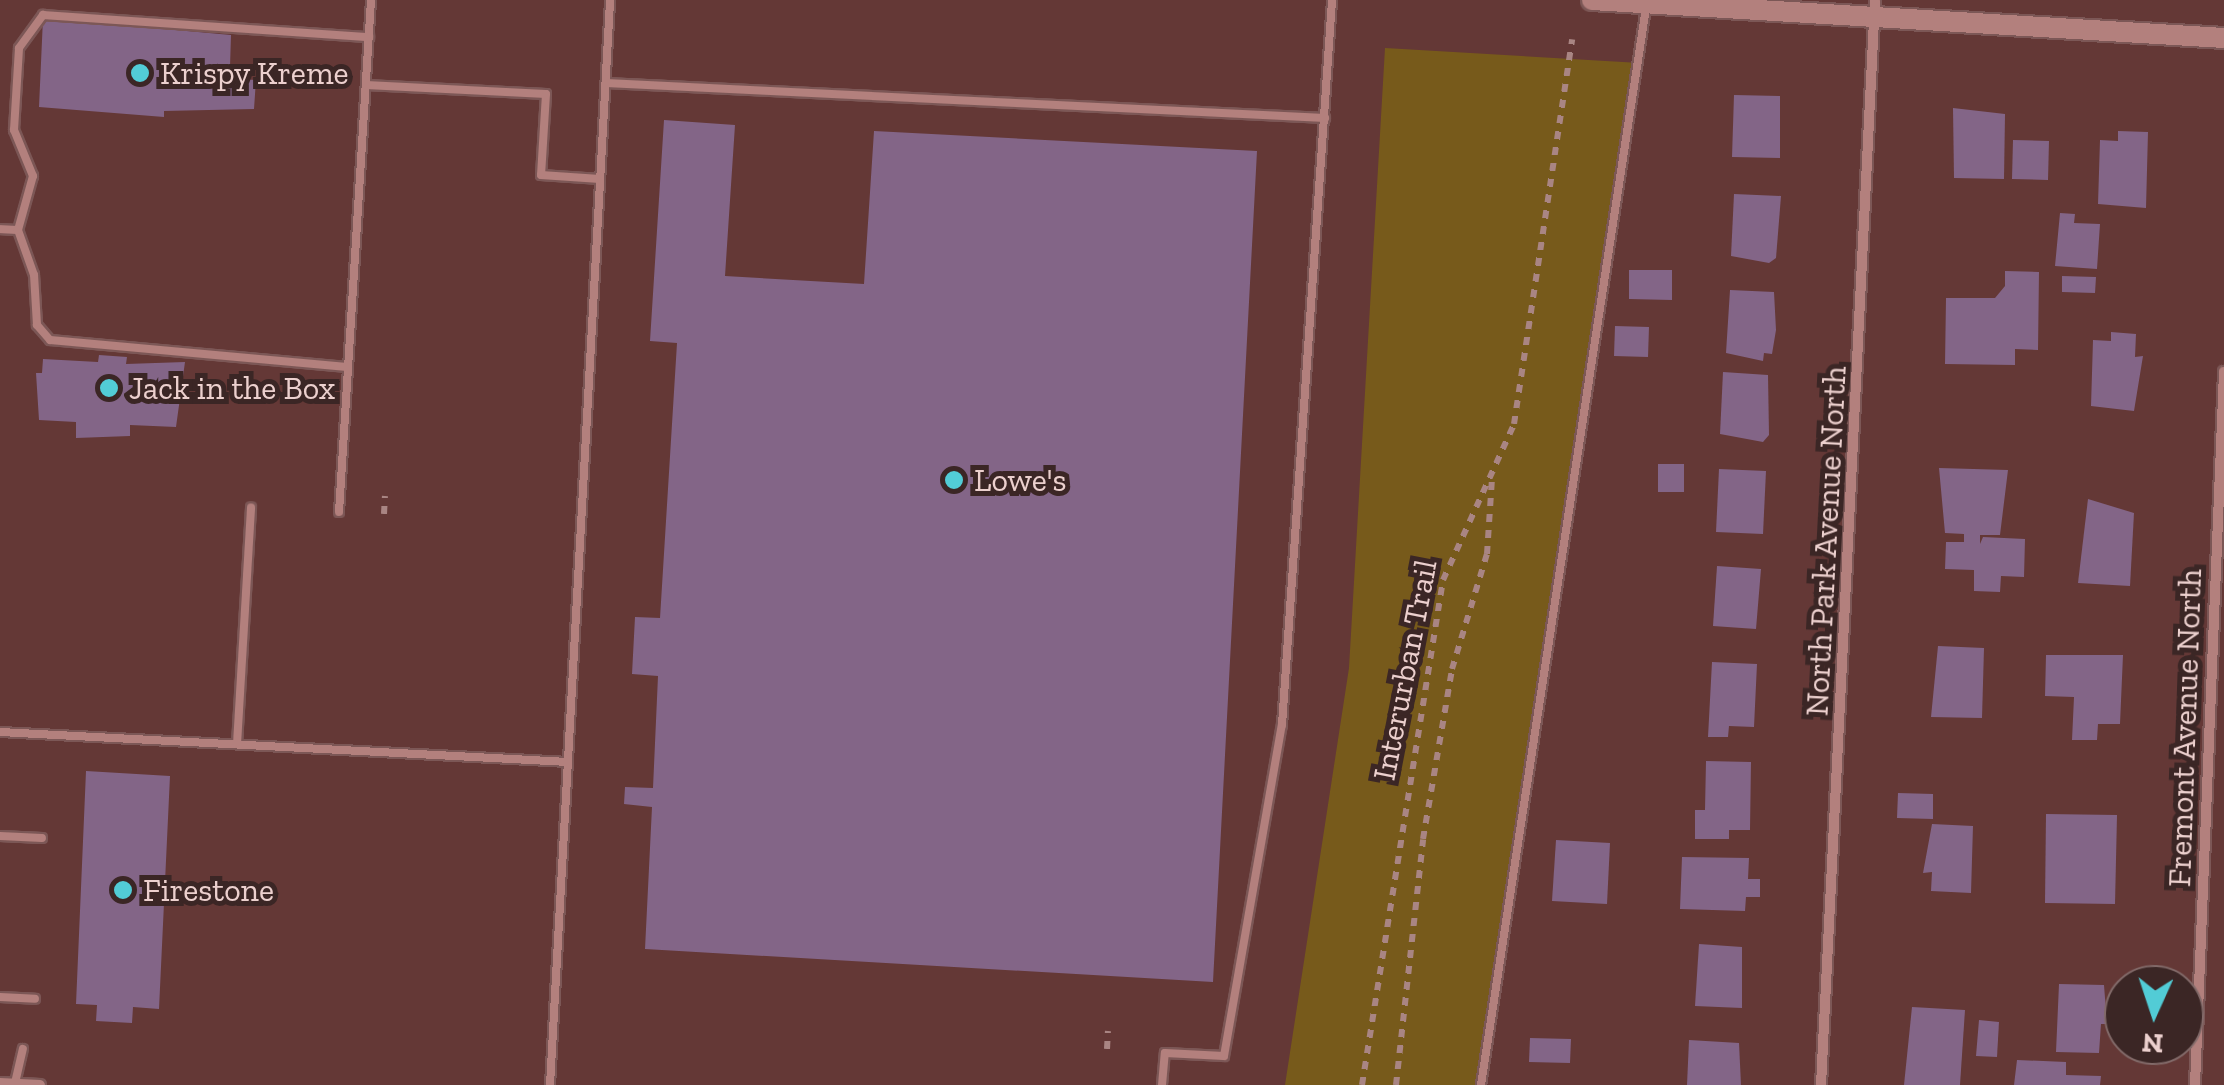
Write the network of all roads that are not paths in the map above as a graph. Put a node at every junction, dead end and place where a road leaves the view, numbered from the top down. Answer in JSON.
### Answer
{"nodes":[{"id":1,"x":371,"y":0,"type":"edge"},
{"id":2,"x":610,"y":0,"type":"edge"},
{"id":3,"x":1332,"y":0,"type":"edge"},
{"id":4,"x":1592,"y":0,"type":"edge"},
{"id":5,"x":1647,"y":3,"type":"junction"},
{"id":6,"x":1876,"y":8,"type":"edge"},
{"id":7,"x":369,"y":37,"type":"junction"},
{"id":8,"x":2224,"y":38,"type":"edge"},
{"id":9,"x":606,"y":82,"type":"junction"},
{"id":10,"x":366,"y":85,"type":"junction"},
{"id":11,"x":1325,"y":118,"type":"junction"},
{"id":12,"x":600,"y":178,"type":"junction"},
{"id":13,"x":0,"y":229,"type":"edge"},
{"id":14,"x":18,"y":230,"type":"junction"},
{"id":15,"x":347,"y":367,"type":"junction"},
{"id":16,"x":2224,"y":372,"type":"edge"},
{"id":17,"x":250,"y":507,"type":"dead end"},
{"id":18,"x":339,"y":512,"type":"dead end"},
{"id":19,"x":0,"y":732,"type":"edge"},
{"id":20,"x":237,"y":744,"type":"junction"},
{"id":21,"x":568,"y":762,"type":"junction"},
{"id":22,"x":0,"y":836,"type":"edge"},
{"id":23,"x":42,"y":838,"type":"dead end"},
{"id":24,"x":0,"y":997,"type":"edge"},
{"id":25,"x":35,"y":999,"type":"dead end"},
{"id":26,"x":23,"y":1049,"type":"dead end"},
{"id":27,"x":0,"y":1083,"type":"edge"},
{"id":28,"x":14,"y":1083,"type":"edge"},
{"id":29,"x":40,"y":1085,"type":"edge"},
{"id":30,"x":550,"y":1085,"type":"edge"},
{"id":31,"x":1162,"y":1085,"type":"edge"},
{"id":32,"x":1481,"y":1085,"type":"edge"},
{"id":33,"x":1821,"y":1085,"type":"edge"},
{"id":34,"x":2195,"y":1085,"type":"edge"}],
"edges":[{"from":1,"to":7,"type":"lane"},
{"from":2,"to":9,"type":"lane"},
{"from":3,"to":11,"type":"lane"},
{"from":4,"to":5,"type":"street"},
{"from":5,"to":6,"type":"street"},
{"from":5,"to":32,"type":"lane"},
{"from":6,"to":8,"type":"street"},
{"from":6,"to":33,"type":"street","name":"North Park Avenue North"},
{"from":7,"to":10,"type":"lane"},
{"from":7,"to":14,"type":"lane"},
{"from":9,"to":11,"type":"lane"},
{"from":9,"to":12,"type":"lane"},
{"from":10,"to":12,"type":"lane"},
{"from":10,"to":15,"type":"lane"},
{"from":11,"to":31,"type":"lane"},
{"from":12,"to":21,"type":"lane"},
{"from":13,"to":14,"type":"lane"},
{"from":14,"to":15,"type":"lane"},
{"from":15,"to":18,"type":"lane"},
{"from":16,"to":34,"type":"street","name":"Fremont Avenue North"},
{"from":17,"to":20,"type":"lane"},
{"from":19,"to":20,"type":"lane"},
{"from":20,"to":21,"type":"lane"},
{"from":21,"to":30,"type":"lane"},
{"from":22,"to":23,"type":"lane"},
{"from":24,"to":25,"type":"lane"},
{"from":26,"to":28,"type":"lane"},
{"from":27,"to":28,"type":"street"},
{"from":28,"to":29,"type":"street"}]}
